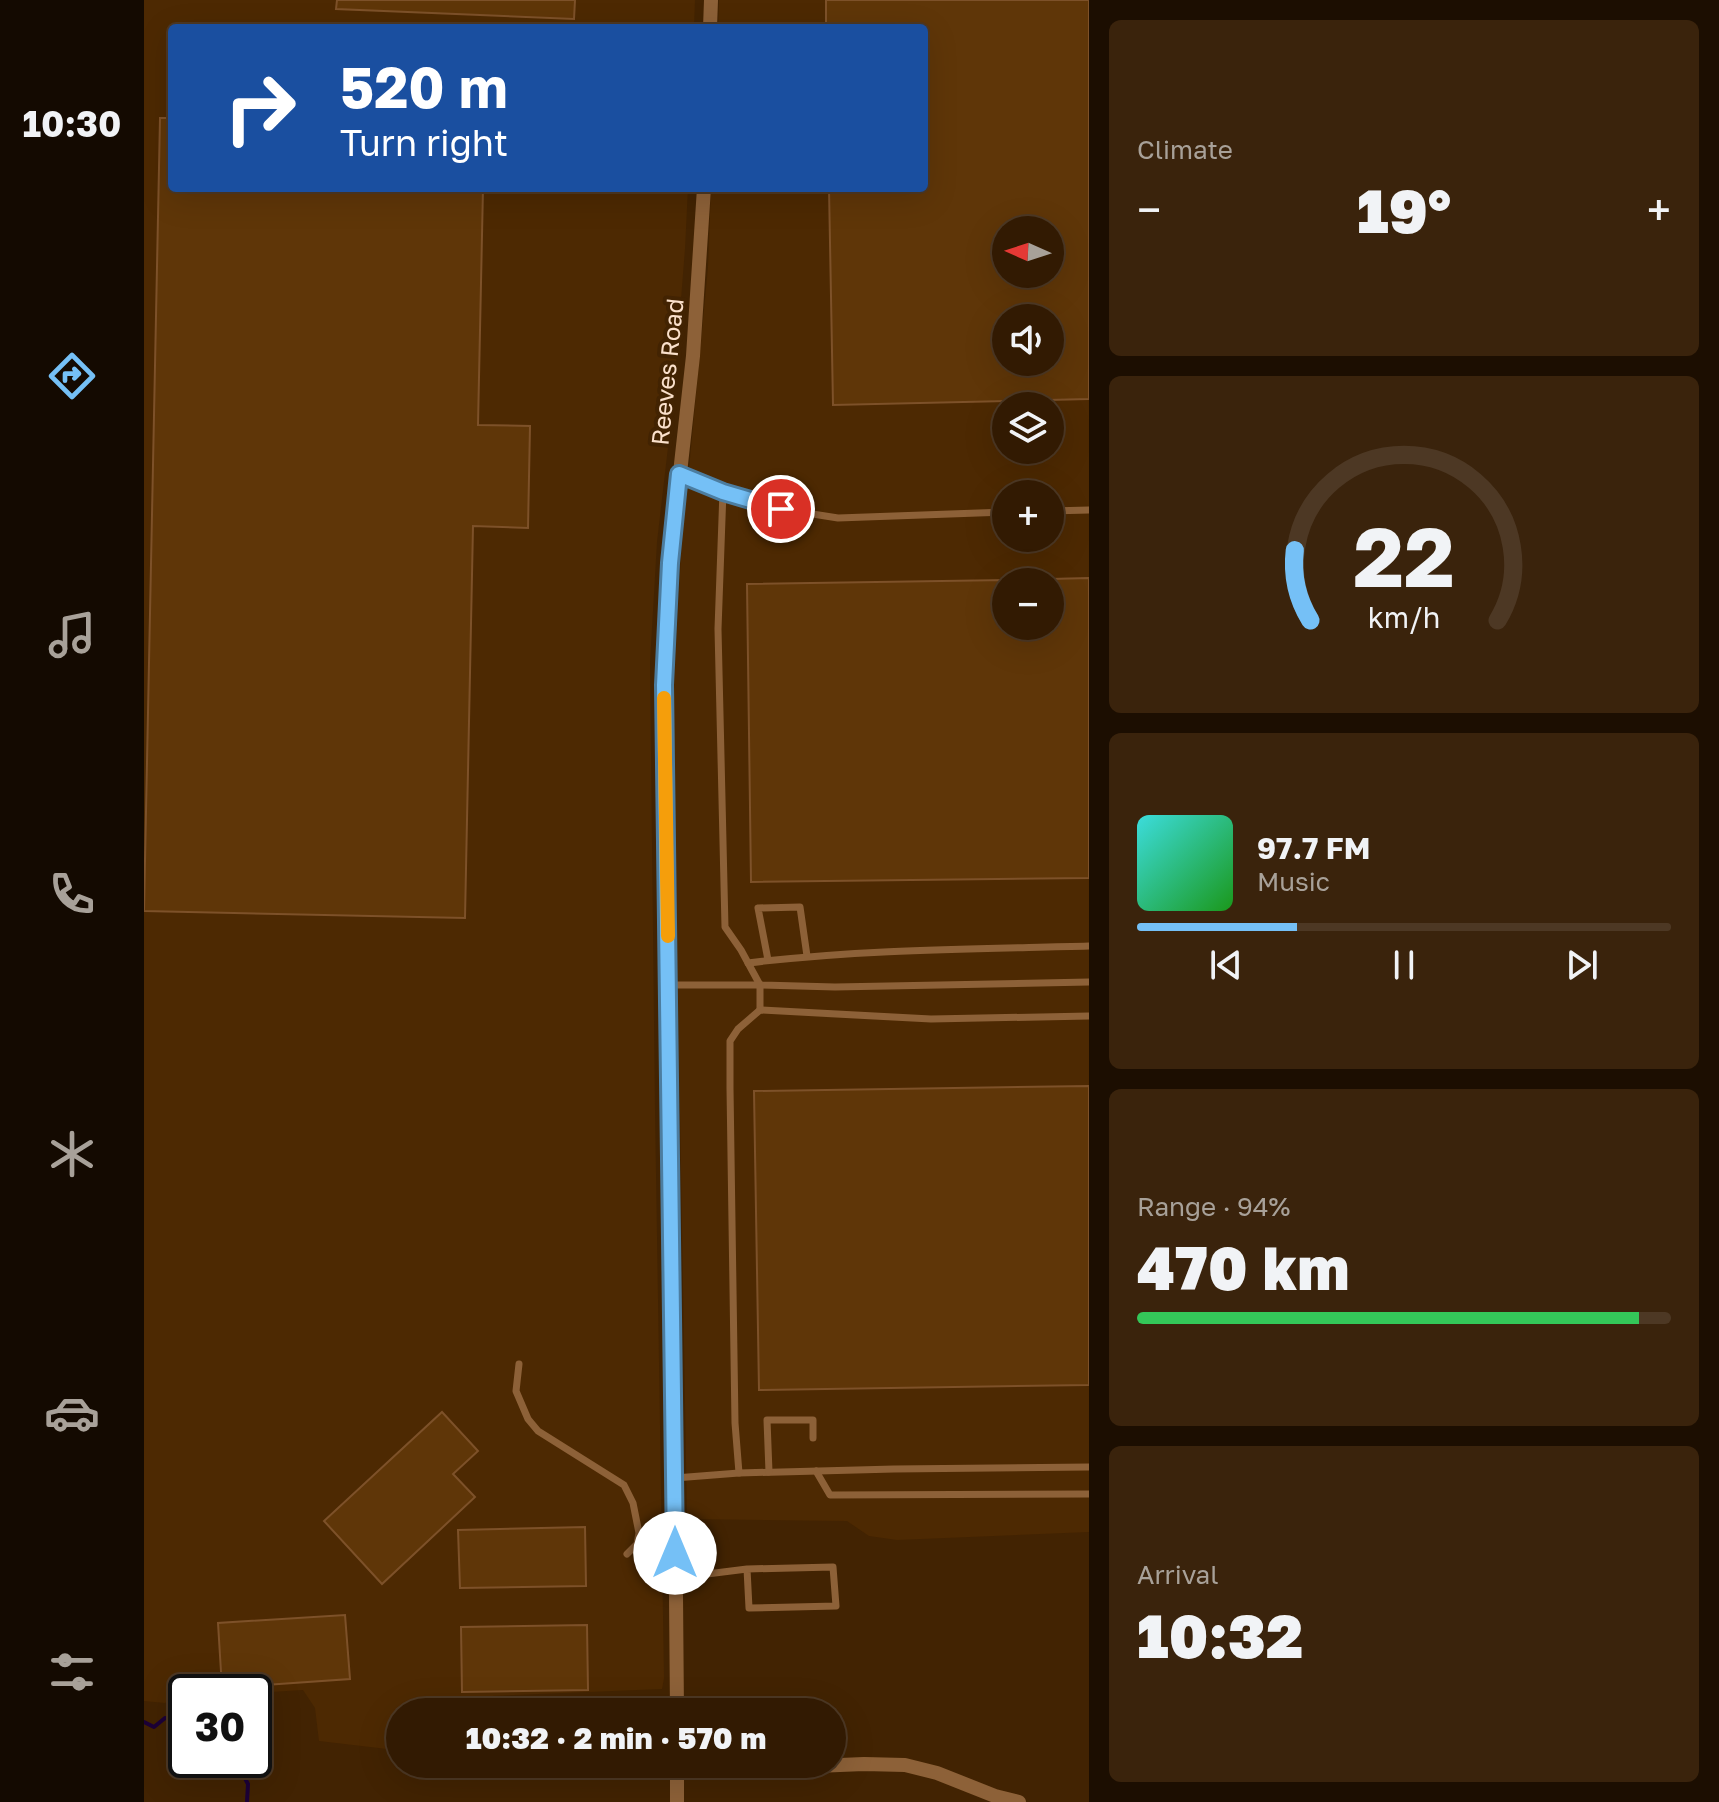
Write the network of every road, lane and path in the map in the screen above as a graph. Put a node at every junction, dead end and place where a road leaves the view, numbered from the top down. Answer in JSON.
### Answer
{"nodes":[{"id":1,"x":711,"y":0,"type":"edge"},
{"id":2,"x":710,"y":24,"type":"edge"},
{"id":3,"x":704,"y":192,"type":"edge"},
{"id":4,"x":679,"y":474,"type":"junction"},
{"id":5,"x":723,"y":492,"type":"junction"},
{"id":6,"x":1089,"y":510,"type":"edge"},
{"id":7,"x":1064,"y":511,"type":"edge"},
{"id":8,"x":992,"y":512,"type":"edge"},
{"id":9,"x":1089,"y":946,"type":"edge"},
{"id":10,"x":807,"y":956,"type":"junction"},
{"id":11,"x":768,"y":960,"type":"junction"},
{"id":12,"x":748,"y":963,"type":"junction"},
{"id":13,"x":1089,"y":982,"type":"edge"},
{"id":14,"x":669,"y":985,"type":"junction"},
{"id":15,"x":760,"y":985,"type":"junction"},
{"id":16,"x":760,"y":1010,"type":"junction"},
{"id":17,"x":1089,"y":1016,"type":"edge"},
{"id":18,"x":519,"y":1364,"type":"dead end"},
{"id":19,"x":813,"y":1438,"type":"dead end"},
{"id":20,"x":1089,"y":1467,"type":"edge"},
{"id":21,"x":816,"y":1471,"type":"junction"},
{"id":22,"x":769,"y":1472,"type":"junction"},
{"id":23,"x":739,"y":1473,"type":"junction"},
{"id":24,"x":675,"y":1478,"type":"junction"},
{"id":25,"x":1089,"y":1494,"type":"edge"},
{"id":26,"x":627,"y":1554,"type":"dead end"},
{"id":27,"x":747,"y":1569,"type":"junction"},
{"id":28,"x":675,"y":1578,"type":"junction"},
{"id":29,"x":677,"y":1698,"type":"edge"},
{"id":30,"x":846,"y":1764,"type":"edge"},
{"id":31,"x":677,"y":1778,"type":"edge"},
{"id":32,"x":677,"y":1802,"type":"edge"},
{"id":33,"x":1019,"y":1802,"type":"edge"}],
"edges":[{"from":1,"to":2,"type":"street"},
{"from":3,"to":4,"type":"street","name":"Reeves Road"},
{"from":4,"to":5,"type":"lane"},
{"from":4,"to":14,"type":"street","name":"Reeves Road"},
{"from":5,"to":8,"type":"lane"},
{"from":5,"to":12,"type":"lane"},
{"from":6,"to":7,"type":"lane"},
{"from":9,"to":10,"type":"lane"},
{"from":10,"to":11,"type":"lane"},
{"from":10,"to":11,"type":"lane"},
{"from":11,"to":12,"type":"lane"},
{"from":12,"to":15,"type":"lane"},
{"from":13,"to":15,"type":"lane"},
{"from":14,"to":15,"type":"lane"},
{"from":14,"to":24,"type":"street","name":"Reeves Road"},
{"from":15,"to":16,"type":"lane"},
{"from":16,"to":17,"type":"lane"},
{"from":16,"to":23,"type":"lane"},
{"from":18,"to":26,"type":"lane"},
{"from":19,"to":22,"type":"lane"},
{"from":20,"to":21,"type":"lane"},
{"from":21,"to":22,"type":"lane"},
{"from":21,"to":25,"type":"lane"},
{"from":22,"to":23,"type":"lane"},
{"from":23,"to":24,"type":"lane"},
{"from":24,"to":28,"type":"street","name":"Reeves Road"},
{"from":27,"to":27,"type":"lane"},
{"from":27,"to":28,"type":"lane"},
{"from":28,"to":29,"type":"street","name":"Reeves Road"},
{"from":30,"to":33,"type":"street"},
{"from":31,"to":32,"type":"street"}]}
